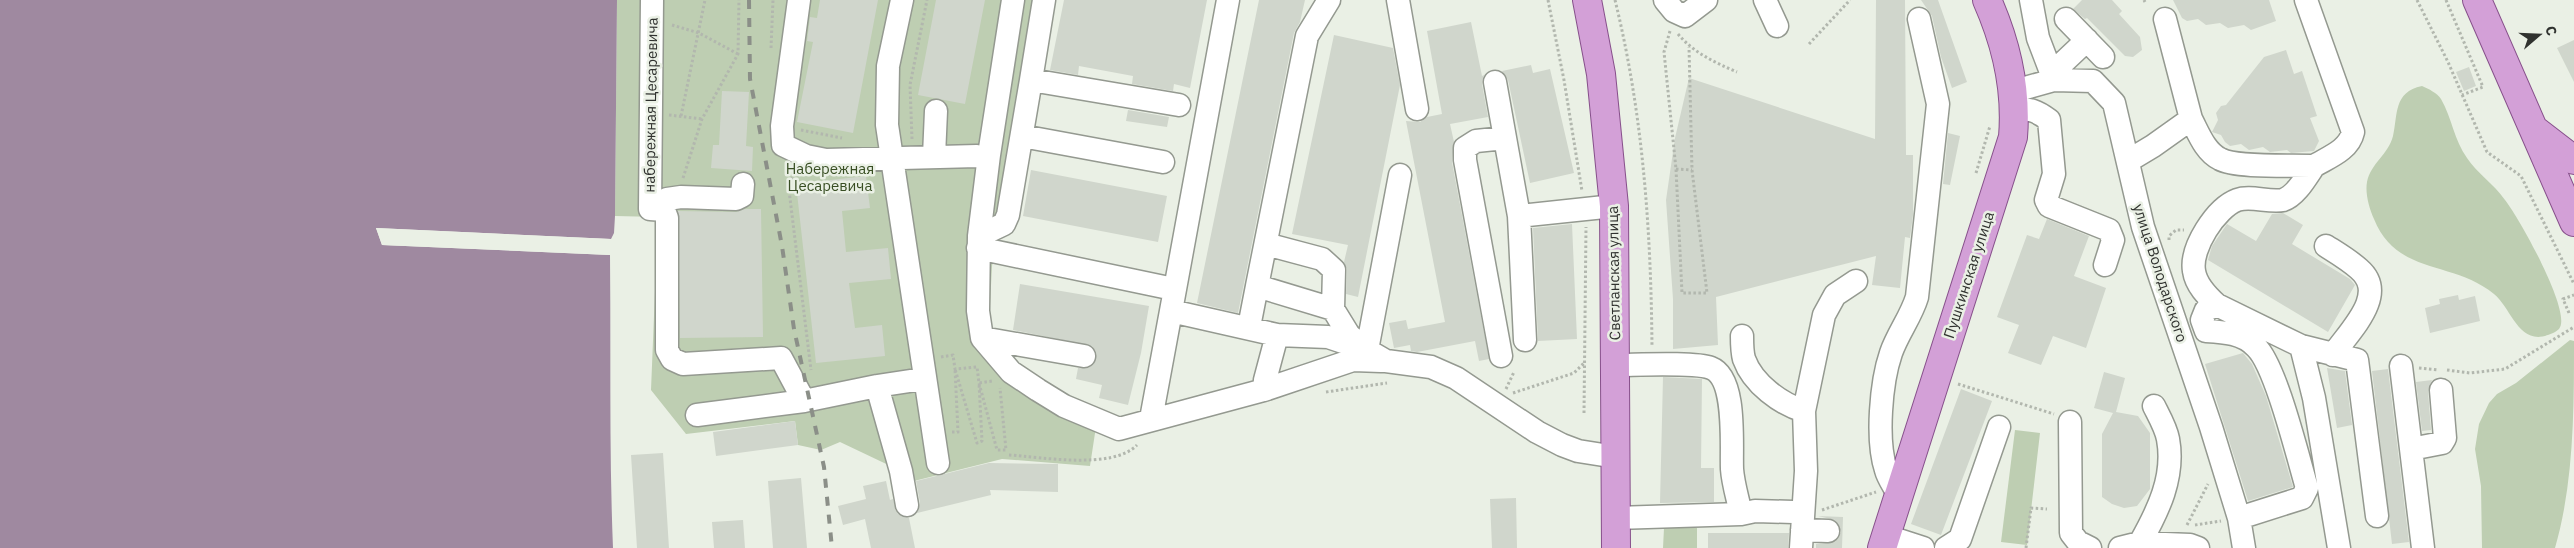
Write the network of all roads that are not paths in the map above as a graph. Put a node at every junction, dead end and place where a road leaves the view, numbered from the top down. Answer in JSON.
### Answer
{"nodes":[{"id":1,"x":799,"y":0,"type":"edge"},
{"id":2,"x":902,"y":0,"type":"edge"},
{"id":3,"x":1014,"y":0,"type":"edge"},
{"id":4,"x":1044,"y":0,"type":"edge"},
{"id":5,"x":1228,"y":0,"type":"edge"},
{"id":6,"x":1329,"y":0,"type":"edge"},
{"id":7,"x":1398,"y":0,"type":"edge"},
{"id":8,"x":1587,"y":0,"type":"edge"},
{"id":9,"x":1666,"y":0,"type":"edge"},
{"id":10,"x":1706,"y":0,"type":"edge"},
{"id":11,"x":1765,"y":0,"type":"edge"},
{"id":12,"x":1987,"y":0,"type":"edge"},
{"id":13,"x":2031,"y":0,"type":"edge"},
{"id":14,"x":2306,"y":0,"type":"edge"},
{"id":15,"x":2477,"y":0,"type":"edge"},
{"id":16,"x":652,"y":10,"type":"edge"},
{"id":17,"x":1919,"y":18,"type":"dead end"},
{"id":18,"x":2066,"y":19,"type":"dead end"},
{"id":19,"x":2165,"y":19,"type":"dead end"},
{"id":20,"x":1777,"y":26,"type":"dead end"},
{"id":21,"x":2087,"y":40,"type":"junction"},
{"id":22,"x":2103,"y":57,"type":"dead end"},
{"id":23,"x":2053,"y":77,"type":"junction"},
{"id":24,"x":1031,"y":80,"type":"junction"},
{"id":25,"x":1495,"y":82,"type":"dead end"},
{"id":26,"x":2015,"y":100,"type":"junction"},
{"id":27,"x":1179,"y":106,"type":"dead end"},
{"id":28,"x":1417,"y":109,"type":"dead end"},
{"id":29,"x":936,"y":111,"type":"dead end"},
{"id":30,"x":2191,"y":119,"type":"junction"},
{"id":31,"x":2533,"y":128,"type":"junction"},
{"id":32,"x":1022,"y":136,"type":"junction"},
{"id":33,"x":1506,"y":138,"type":"junction"},
{"id":34,"x":934,"y":156,"type":"junction"},
{"id":35,"x":976,"y":156,"type":"dead end"},
{"id":36,"x":902,"y":157,"type":"junction"},
{"id":37,"x":2128,"y":160,"type":"junction"},
{"id":38,"x":2574,"y":160,"type":"edge"},
{"id":39,"x":1163,"y":162,"type":"dead end"},
{"id":40,"x":2314,"y":166,"type":"junction"},
{"id":41,"x":1400,"y":175,"type":"dead end"},
{"id":42,"x":743,"y":184,"type":"dead end"},
{"id":43,"x":1614,"y":206,"type":"junction"},
{"id":44,"x":650,"y":209,"type":"junction"},
{"id":45,"x":1519,"y":216,"type":"junction"},
{"id":46,"x":2574,"y":222,"type":"edge"},
{"id":47,"x":979,"y":242,"type":"junction"},
{"id":48,"x":1266,"y":244,"type":"junction"},
{"id":49,"x":2326,"y":246,"type":"dead end"},
{"id":50,"x":2105,"y":265,"type":"dead end"},
{"id":51,"x":1856,"y":281,"type":"dead end"},
{"id":52,"x":1257,"y":286,"type":"junction"},
{"id":53,"x":1164,"y":287,"type":"dead end"},
{"id":54,"x":2217,"y":305,"type":"junction"},
{"id":55,"x":1332,"y":309,"type":"junction"},
{"id":56,"x":1171,"y":311,"type":"junction"},
{"id":57,"x":1249,"y":327,"type":"junction"},
{"id":58,"x":1277,"y":335,"type":"junction"},
{"id":59,"x":1742,"y":336,"type":"dead end"},
{"id":60,"x":982,"y":338,"type":"junction"},
{"id":61,"x":1525,"y":340,"type":"dead end"},
{"id":62,"x":2301,"y":346,"type":"junction"},
{"id":63,"x":2333,"y":355,"type":"junction"},
{"id":64,"x":1084,"y":356,"type":"dead end"},
{"id":65,"x":1376,"y":356,"type":"junction"},
{"id":66,"x":1500,"y":356,"type":"dead end"},
{"id":67,"x":1615,"y":365,"type":"junction"},
{"id":68,"x":2401,"y":366,"type":"road end"},
{"id":69,"x":923,"y":379,"type":"junction"},
{"id":70,"x":877,"y":386,"type":"junction"},
{"id":71,"x":1264,"y":390,"type":"junction"},
{"id":72,"x":2441,"y":390,"type":"dead end"},
{"id":73,"x":804,"y":401,"type":"junction"},
{"id":74,"x":2154,"y":406,"type":"dead end"},
{"id":75,"x":1804,"y":411,"type":"junction"},
{"id":76,"x":698,"y":415,"type":"dead end"},
{"id":77,"x":1151,"y":419,"type":"junction"},
{"id":78,"x":2070,"y":422,"type":"dead end"},
{"id":79,"x":1999,"y":427,"type":"dead end"},
{"id":80,"x":2411,"y":448,"type":"junction"},
{"id":81,"x":1616,"y":457,"type":"junction"},
{"id":82,"x":938,"y":463,"type":"dead end"},
{"id":83,"x":1888,"y":493,"type":"junction"},
{"id":84,"x":907,"y":505,"type":"dead end"},
{"id":85,"x":1741,"y":514,"type":"junction"},
{"id":86,"x":2377,"y":516,"type":"dead end"},
{"id":87,"x":1616,"y":518,"type":"junction"},
{"id":88,"x":2240,"y":518,"type":"junction"},
{"id":89,"x":1800,"y":526,"type":"edge"},
{"id":90,"x":1828,"y":531,"type":"dead end"},
{"id":91,"x":1884,"y":542,"type":"edge"},
{"id":92,"x":2130,"y":546,"type":"edge"},
{"id":93,"x":1616,"y":548,"type":"edge"},
{"id":94,"x":1923,"y":548,"type":"edge"},
{"id":95,"x":1946,"y":548,"type":"edge"},
{"id":96,"x":2090,"y":548,"type":"edge"},
{"id":97,"x":2198,"y":548,"type":"edge"},
{"id":98,"x":2244,"y":548,"type":"edge"},
{"id":99,"x":2338,"y":548,"type":"edge"},
{"id":100,"x":2422,"y":548,"type":"edge"}],
"edges":[{"from":1,"to":36,"type":"street"},
{"from":2,"to":36,"type":"street"},
{"from":3,"to":47,"type":"street"},
{"from":4,"to":24,"type":"street"},
{"from":5,"to":56,"type":"street"},
{"from":6,"to":48,"type":"street"},
{"from":7,"to":28,"type":"street"},
{"from":8,"to":43,"type":"main road","name":"Светланская улица"},
{"from":9,"to":10,"type":"street"},
{"from":11,"to":20,"type":"street"},
{"from":12,"to":26,"type":"main road","name":"Пушкинская улица"},
{"from":13,"to":23,"type":"street"},
{"from":14,"to":40,"type":"street"},
{"from":15,"to":31,"type":"main road"},
{"from":16,"to":44,"type":"street","name":"набережная Цесаревича"},
{"from":17,"to":83,"type":"street"},
{"from":18,"to":21,"type":"street"},
{"from":19,"to":30,"type":"street"},
{"from":21,"to":22,"type":"street"},
{"from":21,"to":23,"type":"street"},
{"from":23,"to":26,"type":"street","name":"улица Володарского"},
{"from":23,"to":37,"type":"street","name":"улица Володарского"},
{"from":24,"to":27,"type":"street"},
{"from":24,"to":32,"type":"street"},
{"from":25,"to":33,"type":"street"},
{"from":26,"to":50,"type":"street"},
{"from":26,"to":83,"type":"main road","name":"Пушкинская улица"},
{"from":29,"to":34,"type":"street"},
{"from":30,"to":37,"type":"street"},
{"from":30,"to":40,"type":"street"},
{"from":31,"to":38,"type":"main road"},
{"from":31,"to":46,"type":"main road"},
{"from":32,"to":39,"type":"street"},
{"from":32,"to":47,"type":"street"},
{"from":33,"to":45,"type":"street"},
{"from":33,"to":66,"type":"street"},
{"from":34,"to":35,"type":"street"},
{"from":34,"to":36,"type":"street"},
{"from":36,"to":69,"type":"street"},
{"from":37,"to":88,"type":"street","name":"улица Володарского"},
{"from":40,"to":54,"type":"street"},
{"from":41,"to":65,"type":"street"},
{"from":42,"to":44,"type":"street"},
{"from":43,"to":45,"type":"street"},
{"from":43,"to":67,"type":"main road","name":"Светланская улица"},
{"from":44,"to":73,"type":"street"},
{"from":45,"to":61,"type":"street"},
{"from":47,"to":53,"type":"street"},
{"from":47,"to":60,"type":"street"},
{"from":48,"to":52,"type":"street"},
{"from":48,"to":55,"type":"street"},
{"from":49,"to":63,"type":"street"},
{"from":51,"to":75,"type":"street"},
{"from":52,"to":55,"type":"street"},
{"from":52,"to":57,"type":"street"},
{"from":54,"to":62,"type":"street"},
{"from":54,"to":88,"type":"street"},
{"from":55,"to":65,"type":"street"},
{"from":56,"to":57,"type":"street"},
{"from":56,"to":77,"type":"street"},
{"from":57,"to":58,"type":"street"},
{"from":58,"to":65,"type":"street"},
{"from":58,"to":71,"type":"street"},
{"from":59,"to":75,"type":"street"},
{"from":60,"to":64,"type":"street"},
{"from":60,"to":77,"type":"street"},
{"from":62,"to":63,"type":"street"},
{"from":62,"to":99,"type":"street"},
{"from":63,"to":86,"type":"street"},
{"from":65,"to":71,"type":"street"},
{"from":65,"to":81,"type":"street"},
{"from":67,"to":81,"type":"main road","name":"Светланская улица"},
{"from":67,"to":85,"type":"street"},
{"from":68,"to":80,"type":"street"},
{"from":69,"to":70,"type":"street"},
{"from":69,"to":82,"type":"street"},
{"from":70,"to":73,"type":"street"},
{"from":70,"to":84,"type":"street"},
{"from":71,"to":77,"type":"street"},
{"from":72,"to":80,"type":"street"},
{"from":73,"to":76,"type":"street"},
{"from":74,"to":92,"type":"street"},
{"from":75,"to":89,"type":"street"},
{"from":78,"to":96,"type":"street"},
{"from":79,"to":95,"type":"street"},
{"from":80,"to":100,"type":"street"},
{"from":81,"to":87,"type":"main road","name":"Светланская улица"},
{"from":83,"to":91,"type":"main road","name":"Пушкинская улица"},
{"from":85,"to":87,"type":"street"},
{"from":85,"to":89,"type":"street"},
{"from":87,"to":93,"type":"main road","name":"Светланская улица"},
{"from":88,"to":98,"type":"street","name":"улица Володарского"},
{"from":89,"to":90,"type":"street"},
{"from":91,"to":94,"type":"street"},
{"from":92,"to":97,"type":"street"}]}
